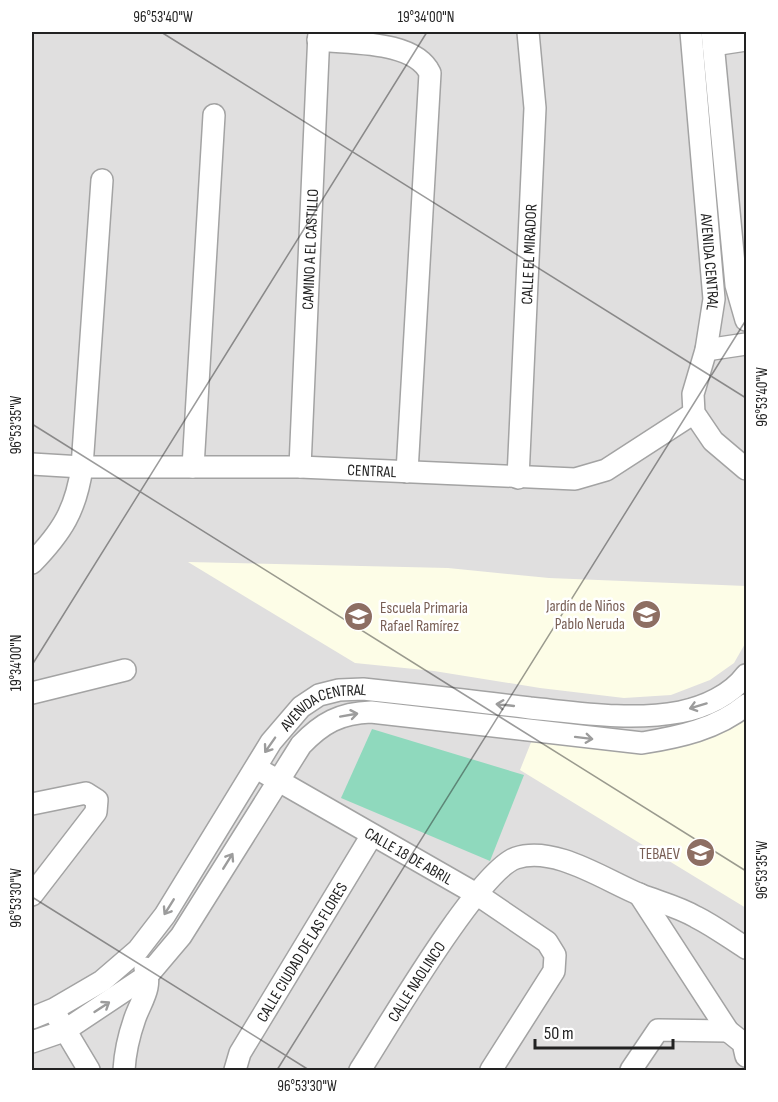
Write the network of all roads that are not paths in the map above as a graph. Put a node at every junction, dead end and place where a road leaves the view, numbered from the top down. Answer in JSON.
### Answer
{"nodes":[{"id":1,"x":528,"y":32,"type":"edge"},
{"id":2,"x":691,"y":32,"type":"edge"},
{"id":3,"x":319,"y":36,"type":"edge"},
{"id":4,"x":713,"y":38,"type":"edge"},
{"id":5,"x":747,"y":40,"type":"edge"},
{"id":6,"x":214,"y":115,"type":"dead end"},
{"id":7,"x":102,"y":180,"type":"dead end"},
{"id":8,"x":747,"y":320,"type":"edge"},
{"id":9,"x":747,"y":344,"type":"edge"},
{"id":10,"x":705,"y":350,"type":"junction"},
{"id":11,"x":694,"y":413,"type":"junction"},
{"id":12,"x":32,"y":464,"type":"edge"},
{"id":13,"x":82,"y":467,"type":"junction"},
{"id":14,"x":193,"y":467,"type":"junction"},
{"id":15,"x":300,"y":467,"type":"junction"},
{"id":16,"x":746,"y":468,"type":"edge"},
{"id":17,"x":407,"y":472,"type":"junction"},
{"id":18,"x":518,"y":478,"type":"junction"},
{"id":19,"x":32,"y":563,"type":"edge"},
{"id":20,"x":125,"y":670,"type":"dead end"},
{"id":21,"x":747,"y":675,"type":"edge"},
{"id":22,"x":32,"y":693,"type":"edge"},
{"id":23,"x":747,"y":705,"type":"edge"},
{"id":24,"x":254,"y":768,"type":"junction"},
{"id":25,"x":278,"y":780,"type":"junction"},
{"id":26,"x":32,"y":804,"type":"edge"},
{"id":27,"x":372,"y":835,"type":"junction"},
{"id":28,"x":639,"y":894,"type":"junction"},
{"id":29,"x":32,"y":895,"type":"edge"},
{"id":30,"x":478,"y":895,"type":"junction"},
{"id":31,"x":747,"y":948,"type":"edge"},
{"id":32,"x":138,"y":950,"type":"junction"},
{"id":33,"x":148,"y":975,"type":"junction"},
{"id":34,"x":54,"y":1010,"type":"junction"},
{"id":35,"x":32,"y":1018,"type":"edge"},
{"id":36,"x":728,"y":1030,"type":"junction"},
{"id":37,"x":64,"y":1031,"type":"junction"},
{"id":38,"x":32,"y":1042,"type":"edge"},
{"id":39,"x":747,"y":1056,"type":"edge"},
{"id":40,"x":89,"y":1071,"type":"edge"},
{"id":41,"x":124,"y":1071,"type":"edge"},
{"id":42,"x":235,"y":1071,"type":"edge"},
{"id":43,"x":360,"y":1071,"type":"edge"},
{"id":44,"x":491,"y":1071,"type":"edge"},
{"id":45,"x":631,"y":1071,"type":"edge"}],
"edges":[{"from":1,"to":18,"type":"street","name":"CALLE EL MIRADOR"},
{"from":2,"to":10,"type":"street","name":"AVENIDA CENTRAL"},
{"from":3,"to":15,"type":"street","name":"CAMINO A EL CASTILLO"},
{"from":3,"to":17,"type":"street"},
{"from":4,"to":5,"type":"street"},
{"from":4,"to":8,"type":"street","name":"AVENIDA CENTRAL"},
{"from":6,"to":14,"type":"street"},
{"from":7,"to":13,"type":"street"},
{"from":9,"to":10,"type":"street"},
{"from":10,"to":11,"type":"street","name":"AVENIDA CENTRAL"},
{"from":11,"to":16,"type":"street"},
{"from":11,"to":18,"type":"street","name":"CENTRAL"},
{"from":12,"to":13,"type":"street","name":"CENTRAL"},
{"from":13,"to":14,"type":"street","name":"CENTRAL"},
{"from":13,"to":19,"type":"street"},
{"from":14,"to":15,"type":"street","name":"CENTRAL"},
{"from":15,"to":17,"type":"street","name":"CENTRAL"},
{"from":17,"to":18,"type":"street","name":"CENTRAL"},
{"from":20,"to":22,"type":"street"},
{"from":21,"to":24,"type":"street","name":"AVENIDA CENTRAL","one_way":true},
{"from":25,"to":23,"type":"street","name":"AVENIDA CENTRAL","one_way":true},
{"from":24,"to":25,"type":"street","name":"CALLE 18 DE ABRIL"},
{"from":24,"to":32,"type":"street","name":"AVENIDA CENTRAL","one_way":true},
{"from":25,"to":27,"type":"street","name":"CALLE 18 DE ABRIL"},
{"from":33,"to":25,"type":"street","name":"AVENIDA CENTRAL","one_way":true},
{"from":26,"to":29,"type":"street"},
{"from":27,"to":30,"type":"street","name":"CALLE 18 DE ABRIL"},
{"from":27,"to":42,"type":"street","name":"CALLE CIUDAD DE LAS FLORES"},
{"from":28,"to":30,"type":"street","name":"CALLE NAOLINCO"},
{"from":28,"to":31,"type":"street","name":"CALLE NAOLINCO"},
{"from":28,"to":36,"type":"street"},
{"from":30,"to":43,"type":"street","name":"CALLE NAOLINCO"},
{"from":30,"to":44,"type":"street","name":"CALLE 18 DE ABRIL"},
{"from":32,"to":33,"type":"street"},
{"from":32,"to":34,"type":"street","name":"AVENIDA CENTRAL"},
{"from":37,"to":33,"type":"street","name":"AVENIDA CENTRAL","one_way":true},
{"from":33,"to":41,"type":"street"},
{"from":34,"to":35,"type":"street","name":"AVENIDA CENTRAL"},
{"from":34,"to":37,"type":"street"},
{"from":36,"to":39,"type":"street"},
{"from":36,"to":45,"type":"street"},
{"from":37,"to":38,"type":"street","name":"AVENIDA CENTRAL"},
{"from":37,"to":40,"type":"street"}]}
